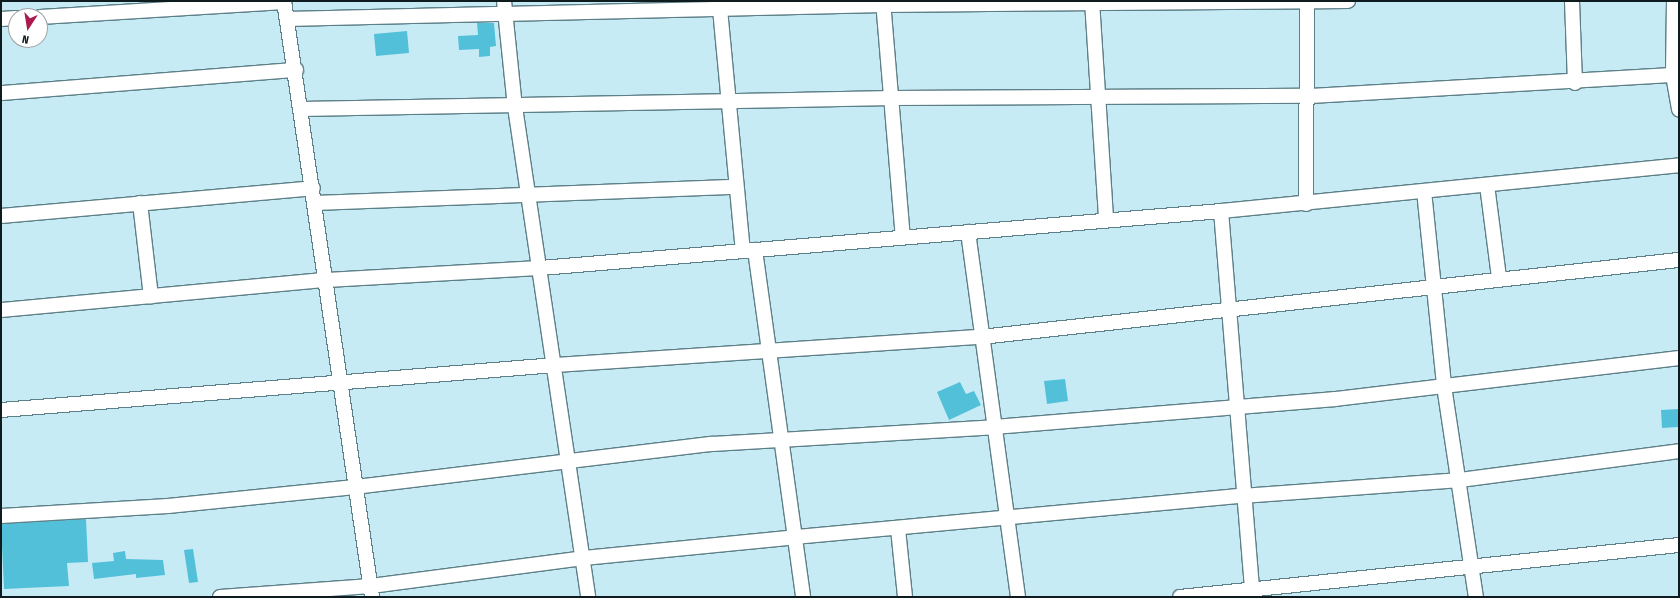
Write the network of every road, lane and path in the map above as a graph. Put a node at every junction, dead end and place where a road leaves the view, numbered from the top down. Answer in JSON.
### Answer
{"nodes":[{"id":1,"x":284,"y":1,"type":"edge"},
{"id":2,"x":1348,"y":1,"type":"edge"},
{"id":3,"x":1572,"y":1,"type":"edge"},
{"id":4,"x":1674,"y":1,"type":"edge"},
{"id":5,"x":1307,"y":2,"type":"edge"},
{"id":6,"x":883,"y":3,"type":"edge"},
{"id":7,"x":1092,"y":3,"type":"edge"},
{"id":8,"x":504,"y":6,"type":"edge"},
{"id":9,"x":715,"y":6,"type":"edge"},
{"id":10,"x":48,"y":16,"type":"edge"},
{"id":11,"x":287,"y":19,"type":"junction"},
{"id":12,"x":296,"y":70,"type":"junction"},
{"id":13,"x":1673,"y":74,"type":"junction"},
{"id":14,"x":1575,"y":83,"type":"junction"},
{"id":15,"x":1,"y":93,"type":"edge"},
{"id":16,"x":1309,"y":96,"type":"junction"},
{"id":17,"x":893,"y":98,"type":"junction"},
{"id":18,"x":1098,"y":98,"type":"junction"},
{"id":19,"x":728,"y":101,"type":"junction"},
{"id":20,"x":1679,"y":103,"type":"edge"},
{"id":21,"x":515,"y":107,"type":"junction"},
{"id":22,"x":301,"y":109,"type":"junction"},
{"id":23,"x":1679,"y":165,"type":"edge"},
{"id":24,"x":1487,"y":185,"type":"junction"},
{"id":25,"x":736,"y":187,"type":"junction"},
{"id":26,"x":313,"y":188,"type":"junction"},
{"id":27,"x":1424,"y":191,"type":"junction"},
{"id":28,"x":531,"y":196,"type":"junction"},
{"id":29,"x":315,"y":203,"type":"junction"},
{"id":30,"x":140,"y":204,"type":"junction"},
{"id":31,"x":1306,"y":204,"type":"junction"},
{"id":32,"x":1221,"y":212,"type":"junction"},
{"id":33,"x":1,"y":216,"type":"edge"},
{"id":34,"x":1106,"y":220,"type":"junction"},
{"id":35,"x":968,"y":232,"type":"junction"},
{"id":36,"x":903,"y":238,"type":"junction"},
{"id":37,"x":749,"y":250,"type":"junction"},
{"id":38,"x":1679,"y":260,"type":"edge"},
{"id":39,"x":541,"y":268,"type":"junction"},
{"id":40,"x":1499,"y":277,"type":"junction"},
{"id":41,"x":325,"y":280,"type":"junction"},
{"id":42,"x":1435,"y":284,"type":"junction"},
{"id":43,"x":151,"y":296,"type":"junction"},
{"id":44,"x":1227,"y":308,"type":"junction"},
{"id":45,"x":1,"y":310,"type":"edge"},
{"id":46,"x":981,"y":337,"type":"junction"},
{"id":47,"x":769,"y":349,"type":"junction"},
{"id":48,"x":1679,"y":358,"type":"edge"},
{"id":49,"x":555,"y":365,"type":"junction"},
{"id":50,"x":341,"y":382,"type":"junction"},
{"id":51,"x":1444,"y":386,"type":"junction"},
{"id":52,"x":1236,"y":407,"type":"junction"},
{"id":53,"x":1,"y":410,"type":"edge"},
{"id":54,"x":996,"y":427,"type":"junction"},
{"id":55,"x":782,"y":438,"type":"junction"},
{"id":56,"x":1679,"y":451,"type":"edge"},
{"id":57,"x":568,"y":460,"type":"junction"},
{"id":58,"x":1460,"y":480,"type":"junction"},
{"id":59,"x":355,"y":487,"type":"junction"},
{"id":60,"x":1242,"y":496,"type":"junction"},
{"id":61,"x":1,"y":516,"type":"edge"},
{"id":62,"x":1007,"y":518,"type":"junction"},
{"id":63,"x":898,"y":529,"type":"junction"},
{"id":64,"x":796,"y":537,"type":"junction"},
{"id":65,"x":1679,"y":545,"type":"edge"},
{"id":66,"x":583,"y":558,"type":"junction"},
{"id":67,"x":1470,"y":567,"type":"junction"},
{"id":68,"x":372,"y":591,"type":"edge"},
{"id":69,"x":1253,"y":594,"type":"edge"},
{"id":70,"x":220,"y":597,"type":"edge"},
{"id":71,"x":588,"y":597,"type":"edge"},
{"id":72,"x":803,"y":597,"type":"edge"},
{"id":73,"x":905,"y":597,"type":"edge"},
{"id":74,"x":1018,"y":597,"type":"edge"},
{"id":75,"x":1180,"y":597,"type":"edge"},
{"id":76,"x":1476,"y":597,"type":"edge"}],
"edges":[{"from":1,"to":10,"type":"street"},
{"from":1,"to":11,"type":"street"},
{"from":2,"to":5,"type":"street"},
{"from":3,"to":14,"type":"street"},
{"from":4,"to":13,"type":"street"},
{"from":5,"to":7,"type":"street"},
{"from":5,"to":16,"type":"street"},
{"from":6,"to":7,"type":"street"},
{"from":6,"to":9,"type":"street"},
{"from":6,"to":17,"type":"street"},
{"from":7,"to":18,"type":"street"},
{"from":8,"to":9,"type":"street"},
{"from":8,"to":11,"type":"street"},
{"from":8,"to":21,"type":"street"},
{"from":9,"to":19,"type":"street"},
{"from":11,"to":12,"type":"street"},
{"from":12,"to":15,"type":"street"},
{"from":12,"to":22,"type":"street"},
{"from":13,"to":14,"type":"street"},
{"from":13,"to":20,"type":"street"},
{"from":14,"to":16,"type":"street"},
{"from":16,"to":18,"type":"street"},
{"from":16,"to":31,"type":"street"},
{"from":17,"to":18,"type":"street"},
{"from":17,"to":19,"type":"street"},
{"from":17,"to":36,"type":"street"},
{"from":18,"to":34,"type":"street"},
{"from":19,"to":21,"type":"street"},
{"from":19,"to":25,"type":"street"},
{"from":21,"to":22,"type":"street"},
{"from":21,"to":28,"type":"street"},
{"from":22,"to":26,"type":"street"},
{"from":23,"to":24,"type":"street"},
{"from":24,"to":27,"type":"street"},
{"from":24,"to":40,"type":"street"},
{"from":25,"to":28,"type":"street"},
{"from":25,"to":37,"type":"street"},
{"from":26,"to":29,"type":"street"},
{"from":26,"to":30,"type":"street"},
{"from":27,"to":31,"type":"street"},
{"from":27,"to":42,"type":"street"},
{"from":28,"to":29,"type":"street"},
{"from":28,"to":39,"type":"street"},
{"from":29,"to":41,"type":"street"},
{"from":30,"to":33,"type":"street"},
{"from":30,"to":43,"type":"street"},
{"from":31,"to":32,"type":"street"},
{"from":32,"to":34,"type":"street"},
{"from":32,"to":44,"type":"street"},
{"from":34,"to":35,"type":"street"},
{"from":35,"to":36,"type":"street"},
{"from":35,"to":46,"type":"street"},
{"from":36,"to":37,"type":"street"},
{"from":37,"to":39,"type":"street"},
{"from":37,"to":47,"type":"street"},
{"from":38,"to":40,"type":"street"},
{"from":39,"to":41,"type":"street"},
{"from":39,"to":49,"type":"street"},
{"from":40,"to":42,"type":"street"},
{"from":41,"to":43,"type":"street"},
{"from":41,"to":50,"type":"street"},
{"from":42,"to":44,"type":"street"},
{"from":42,"to":51,"type":"street"},
{"from":43,"to":45,"type":"street"},
{"from":44,"to":46,"type":"street"},
{"from":44,"to":52,"type":"street"},
{"from":46,"to":47,"type":"street"},
{"from":46,"to":54,"type":"street"},
{"from":47,"to":49,"type":"street"},
{"from":47,"to":55,"type":"street"},
{"from":48,"to":51,"type":"street"},
{"from":49,"to":50,"type":"street"},
{"from":49,"to":57,"type":"street"},
{"from":50,"to":53,"type":"street"},
{"from":50,"to":59,"type":"street"},
{"from":51,"to":52,"type":"street"},
{"from":51,"to":58,"type":"street"},
{"from":52,"to":54,"type":"street"},
{"from":52,"to":60,"type":"street"},
{"from":54,"to":55,"type":"street"},
{"from":54,"to":62,"type":"street"},
{"from":55,"to":57,"type":"street"},
{"from":55,"to":64,"type":"street"},
{"from":56,"to":58,"type":"street"},
{"from":57,"to":59,"type":"street"},
{"from":57,"to":66,"type":"street"},
{"from":58,"to":60,"type":"street"},
{"from":58,"to":67,"type":"street"},
{"from":59,"to":61,"type":"street"},
{"from":59,"to":68,"type":"street"},
{"from":60,"to":62,"type":"street"},
{"from":60,"to":69,"type":"street"},
{"from":62,"to":63,"type":"street"},
{"from":62,"to":74,"type":"street"},
{"from":63,"to":64,"type":"street"},
{"from":63,"to":73,"type":"street"},
{"from":64,"to":66,"type":"street"},
{"from":64,"to":72,"type":"street"},
{"from":65,"to":67,"type":"street"},
{"from":66,"to":68,"type":"street"},
{"from":66,"to":71,"type":"street"},
{"from":67,"to":69,"type":"street"},
{"from":67,"to":76,"type":"street"},
{"from":68,"to":70,"type":"street"},
{"from":69,"to":75,"type":"street"}]}
